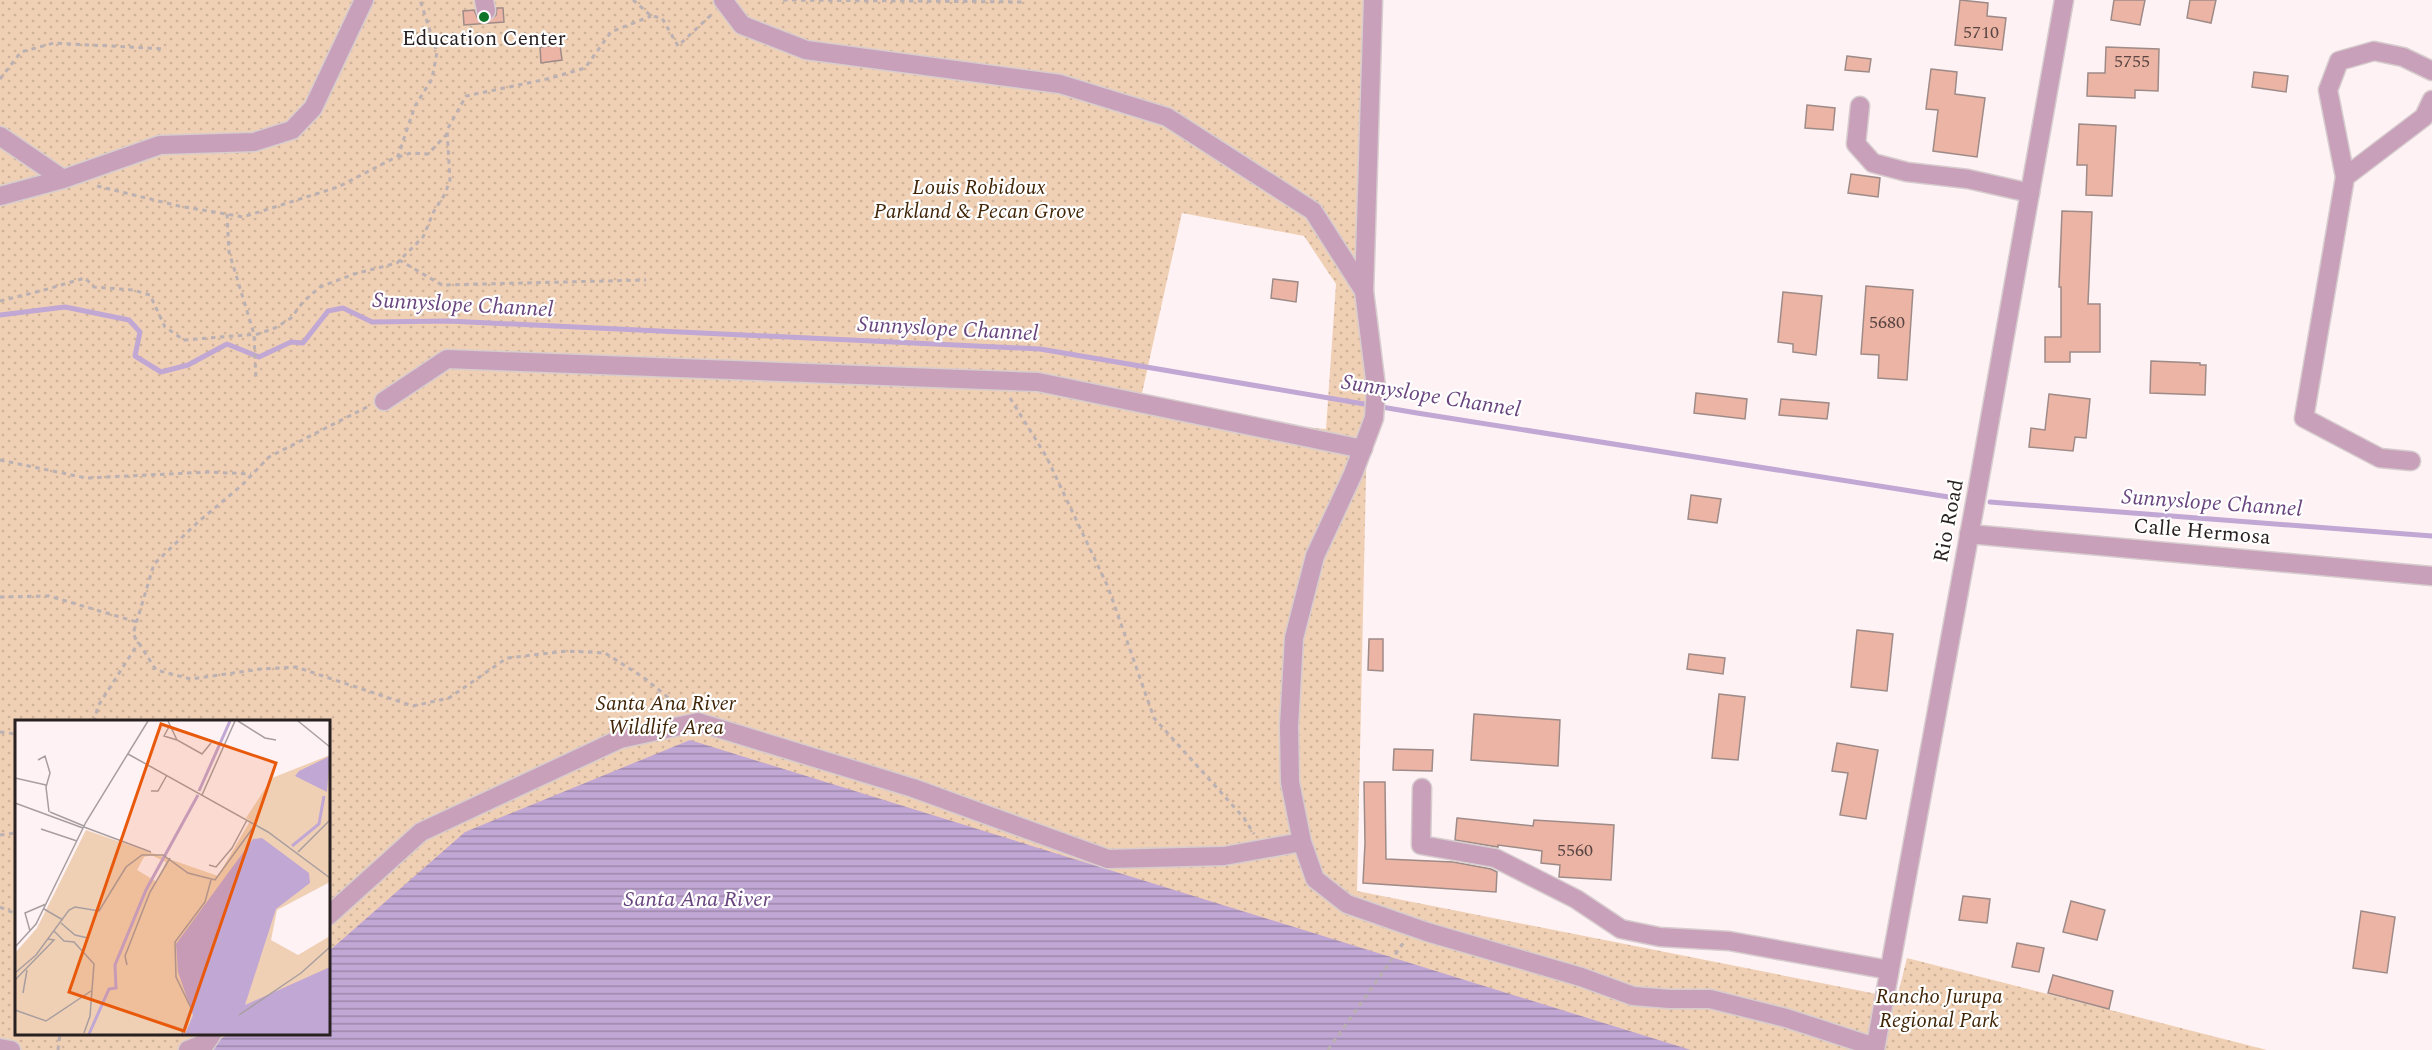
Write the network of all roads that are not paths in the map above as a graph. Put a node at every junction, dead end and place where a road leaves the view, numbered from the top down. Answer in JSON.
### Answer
{"nodes":[{"id":1,"x":364,"y":0,"type":"edge"},
{"id":2,"x":1373,"y":0,"type":"edge"},
{"id":3,"x":2064,"y":0,"type":"edge"},
{"id":4,"x":724,"y":1,"type":"edge"},
{"id":5,"x":2432,"y":71,"type":"edge"},
{"id":6,"x":2432,"y":100,"type":"edge"},
{"id":7,"x":1860,"y":106,"type":"dead end"},
{"id":8,"x":0,"y":136,"type":"edge"},
{"id":9,"x":2345,"y":177,"type":"junction"},
{"id":10,"x":63,"y":179,"type":"junction"},
{"id":11,"x":2030,"y":193,"type":"junction"},
{"id":12,"x":0,"y":196,"type":"edge"},
{"id":13,"x":1364,"y":291,"type":"junction"},
{"id":14,"x":384,"y":401,"type":"road end"},
{"id":15,"x":1363,"y":449,"type":"junction"},
{"id":16,"x":2411,"y":461,"type":"dead end"},
{"id":17,"x":1968,"y":534,"type":"junction"},
{"id":18,"x":2432,"y":576,"type":"edge"},
{"id":19,"x":1422,"y":788,"type":"dead end"},
{"id":20,"x":1302,"y":842,"type":"junction"},
{"id":21,"x":330,"y":914,"type":"edge"},
{"id":22,"x":1889,"y":970,"type":"junction"},
{"id":23,"x":211,"y":1035,"type":"edge"},
{"id":24,"x":0,"y":1048,"type":"edge"},
{"id":25,"x":1875,"y":1048,"type":"edge"},
{"id":26,"x":11,"y":1050,"type":"edge"},
{"id":27,"x":188,"y":1050,"type":"edge"}],
"edges":[{"from":1,"to":10,"type":"street"},
{"from":2,"to":13,"type":"street"},
{"from":3,"to":11,"type":"street","name":"Rio Road"},
{"from":4,"to":13,"type":"street"},
{"from":5,"to":9,"type":"street"},
{"from":6,"to":9,"type":"street"},
{"from":7,"to":11,"type":"street"},
{"from":8,"to":10,"type":"street"},
{"from":9,"to":16,"type":"street"},
{"from":10,"to":12,"type":"street"},
{"from":11,"to":17,"type":"street","name":"Rio Road"},
{"from":13,"to":15,"type":"street"},
{"from":14,"to":15,"type":"street"},
{"from":15,"to":20,"type":"street"},
{"from":17,"to":18,"type":"street","name":"Calle Hermosa"},
{"from":17,"to":22,"type":"street","name":"Rio Road"},
{"from":19,"to":22,"type":"street"},
{"from":20,"to":21,"type":"street"},
{"from":20,"to":25,"type":"street"},
{"from":22,"to":25,"type":"street","name":"Rio Road"},
{"from":23,"to":27,"type":"street"},
{"from":24,"to":26,"type":"street"}]}
